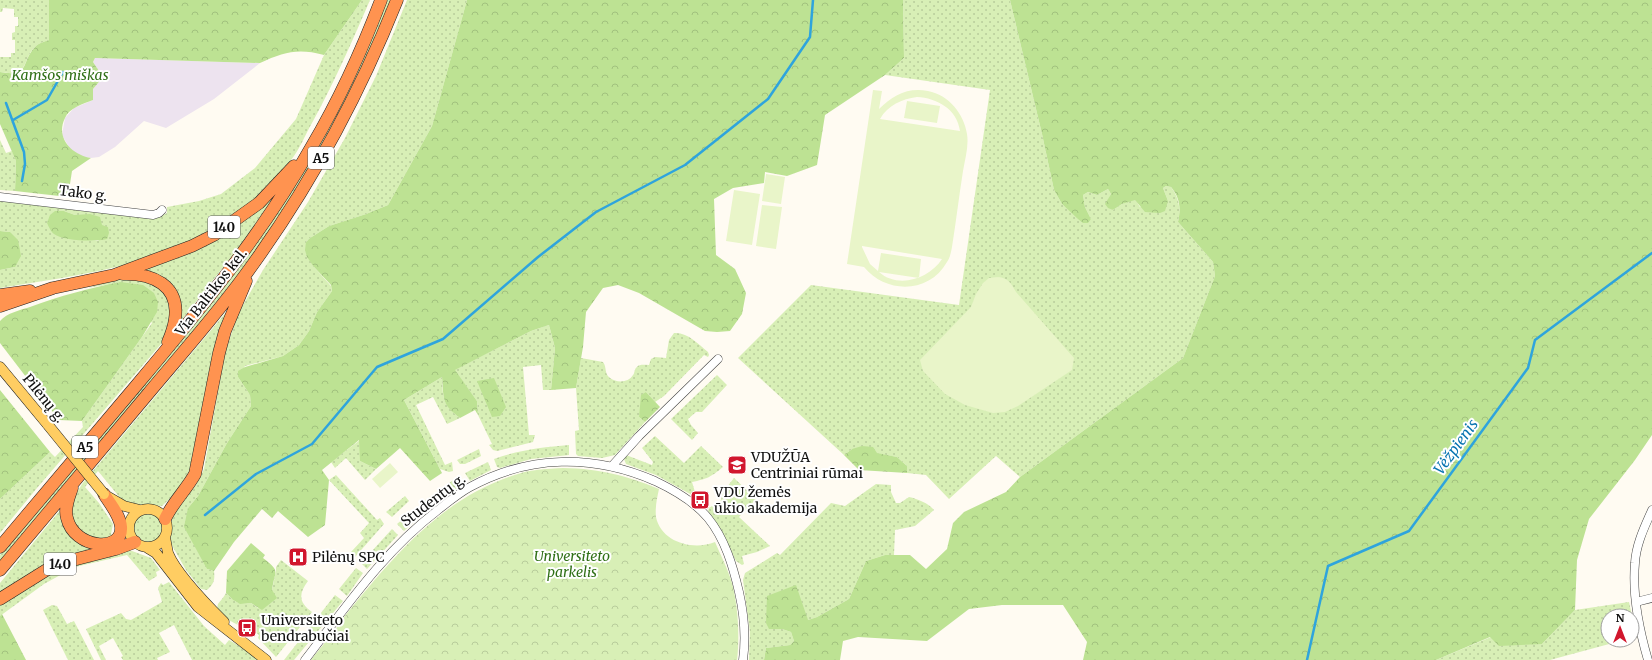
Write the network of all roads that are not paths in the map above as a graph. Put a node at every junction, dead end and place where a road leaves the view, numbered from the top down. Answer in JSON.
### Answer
{"nodes":[{"id":1,"x":381,"y":0,"type":"edge"},
{"id":2,"x":397,"y":0,"type":"edge"},
{"id":3,"x":313,"y":146,"type":"junction"},
{"id":4,"x":0,"y":197,"type":"edge"},
{"id":5,"x":162,"y":210,"type":"dead end"},
{"id":6,"x":251,"y":267,"type":"junction"},
{"id":7,"x":114,"y":275,"type":"junction"},
{"id":8,"x":53,"y":288,"type":"junction"},
{"id":9,"x":0,"y":294,"type":"edge"},
{"id":10,"x":0,"y":306,"type":"edge"},
{"id":11,"x":164,"y":352,"type":"junction"},
{"id":12,"x":718,"y":359,"type":"dead end"},
{"id":13,"x":0,"y":362,"type":"edge"},
{"id":14,"x":3,"y":371,"type":"edge"},
{"id":15,"x":612,"y":466,"type":"junction"},
{"id":16,"x":73,"y":483,"type":"junction"},
{"id":17,"x":104,"y":494,"type":"junction"},
{"id":18,"x":140,"y":510,"type":"junction"},
{"id":19,"x":1652,"y":510,"type":"edge"},
{"id":20,"x":165,"y":519,"type":"junction"},
{"id":21,"x":129,"y":525,"type":"junction"},
{"id":22,"x":165,"y":538,"type":"junction"},
{"id":23,"x":135,"y":542,"type":"junction"},
{"id":24,"x":0,"y":547,"type":"edge"},
{"id":25,"x":146,"y":547,"type":"junction"},
{"id":26,"x":0,"y":570,"type":"edge"},
{"id":27,"x":1652,"y":598,"type":"edge"},
{"id":28,"x":0,"y":599,"type":"edge"},
{"id":29,"x":1636,"y":602,"type":"junction"},
{"id":30,"x":242,"y":640,"type":"junction"},
{"id":31,"x":266,"y":660,"type":"edge"},
{"id":32,"x":305,"y":660,"type":"edge"},
{"id":33,"x":743,"y":660,"type":"edge"},
{"id":34,"x":1648,"y":660,"type":"edge"}],
"edges":[{"from":1,"to":3,"type":"highway","name":"Via Baltikos kel.","number":"A5"},
{"from":2,"to":6,"type":"highway","name":"Via Baltikos kel.","number":"A5"},
{"from":3,"to":7,"type":"highway","number":"140"},
{"from":3,"to":11,"type":"highway","name":"Via Baltikos kel.","number":"A5"},
{"from":4,"to":5,"type":"street","name":"Tako g."},
{"from":6,"to":16,"type":"highway","name":"Via Baltikos kel.","number":"A5"},
{"from":6,"to":20,"type":"highway"},
{"from":7,"to":8,"type":"highway","number":"140"},
{"from":7,"to":11,"type":"highway"},
{"from":8,"to":9,"type":"highway","number":"140"},
{"from":8,"to":10,"type":"highway"},
{"from":11,"to":24,"type":"highway","name":"Via Baltikos kel.","number":"A5"},
{"from":12,"to":15,"type":"street"},
{"from":13,"to":14,"type":"main road","name":"Pilėnų g."},
{"from":14,"to":17,"type":"main road","name":"Pilėnų g.","number":"140","bridge":true},
{"from":15,"to":32,"type":"street","name":"Studentų g."},
{"from":15,"to":33,"type":"street","name":"Studentų g."},
{"from":16,"to":17,"type":"highway","number":"140"},
{"from":16,"to":26,"type":"highway","name":"Via Baltikos kel.","number":"A5"},
{"from":17,"to":18,"type":"main road","name":"Pilėnų g."},
{"from":17,"to":21,"type":"main road","name":"Pilėnų g."},
{"from":18,"to":20,"type":"main road"},
{"from":18,"to":21,"type":"main road"},
{"from":19,"to":29,"type":"street"},
{"from":20,"to":22,"type":"main road"},
{"from":21,"to":23,"type":"main road"},
{"from":22,"to":25,"type":"main road"},
{"from":22,"to":30,"type":"main road"},
{"from":23,"to":25,"type":"main road"},
{"from":23,"to":28,"type":"highway","number":"140"},
{"from":25,"to":30,"type":"main road"},
{"from":27,"to":29,"type":"street"},
{"from":29,"to":34,"type":"street"},
{"from":30,"to":31,"type":"main road"}]}
